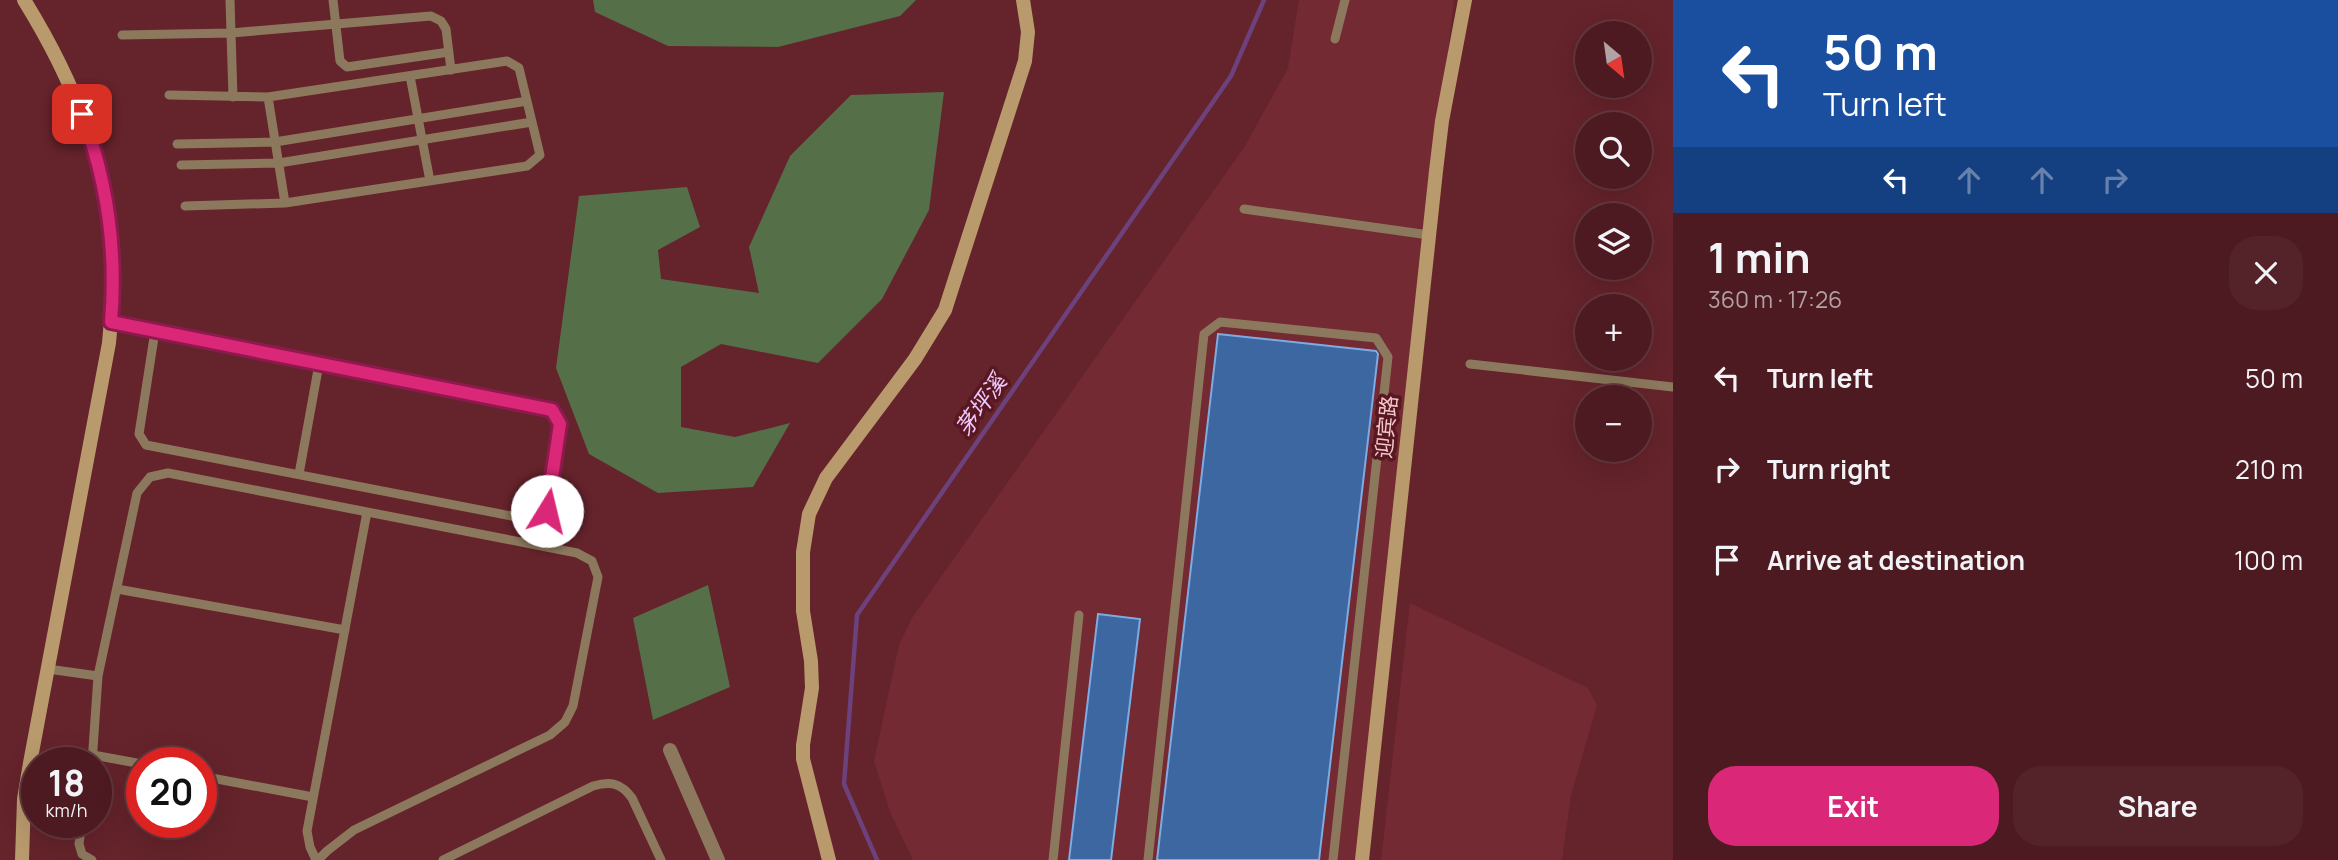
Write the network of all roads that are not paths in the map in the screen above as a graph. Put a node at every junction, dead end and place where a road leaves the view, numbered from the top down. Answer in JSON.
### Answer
{"nodes":[{"id":1,"x":24,"y":0,"type":"edge"},
{"id":2,"x":230,"y":0,"type":"edge"},
{"id":3,"x":333,"y":0,"type":"edge"},
{"id":4,"x":1023,"y":0,"type":"edge"},
{"id":5,"x":1345,"y":0,"type":"edge"},
{"id":6,"x":1465,"y":0,"type":"edge"},
{"id":7,"x":336,"y":24,"type":"junction"},
{"id":8,"x":232,"y":33,"type":"junction"},
{"id":9,"x":121,"y":35,"type":"dead end"},
{"id":10,"x":1335,"y":39,"type":"dead end"},
{"id":11,"x":449,"y":52,"type":"junction"},
{"id":12,"x":452,"y":70,"type":"junction"},
{"id":13,"x":410,"y":76,"type":"junction"},
{"id":14,"x":169,"y":95,"type":"dead end"},
{"id":15,"x":233,"y":97,"type":"junction"},
{"id":16,"x":268,"y":97,"type":"junction"},
{"id":17,"x":527,"y":101,"type":"junction"},
{"id":18,"x":418,"y":119,"type":"junction"},
{"id":19,"x":532,"y":122,"type":"junction"},
{"id":20,"x":422,"y":140,"type":"junction"},
{"id":21,"x":275,"y":142,"type":"junction"},
{"id":22,"x":177,"y":144,"type":"dead end"},
{"id":23,"x":279,"y":163,"type":"junction"},
{"id":24,"x":181,"y":164,"type":"dead end"},
{"id":25,"x":430,"y":181,"type":"junction"},
{"id":26,"x":285,"y":203,"type":"junction"},
{"id":27,"x":185,"y":206,"type":"dead end"},
{"id":28,"x":1244,"y":209,"type":"dead end"},
{"id":29,"x":1429,"y":235,"type":"junction"},
{"id":30,"x":111,"y":322,"type":"junction"},
{"id":31,"x":155,"y":331,"type":"junction"},
{"id":32,"x":319,"y":364,"type":"junction"},
{"id":33,"x":1470,"y":364,"type":"dead end"},
{"id":34,"x":1673,"y":387,"type":"edge"},
{"id":35,"x":299,"y":474,"type":"junction"},
{"id":36,"x":367,"y":512,"type":"junction"},
{"id":37,"x":117,"y":589,"type":"junction"},
{"id":38,"x":1079,"y":615,"type":"dead end"},
{"id":39,"x":345,"y":629,"type":"junction"},
{"id":40,"x":48,"y":668,"type":"junction"},
{"id":41,"x":99,"y":676,"type":"junction"},
{"id":42,"x":93,"y":747,"type":"edge"},
{"id":43,"x":670,"y":750,"type":"dead end"},
{"id":44,"x":217,"y":779,"type":"edge"},
{"id":45,"x":313,"y":797,"type":"junction"},
{"id":46,"x":80,"y":838,"type":"edge"},
{"id":47,"x":22,"y":860,"type":"edge"},
{"id":48,"x":92,"y":860,"type":"edge"},
{"id":49,"x":317,"y":860,"type":"edge"},
{"id":50,"x":443,"y":860,"type":"edge"},
{"id":51,"x":661,"y":860,"type":"edge"},
{"id":52,"x":718,"y":860,"type":"edge"},
{"id":53,"x":829,"y":860,"type":"edge"},
{"id":54,"x":1053,"y":860,"type":"edge"},
{"id":55,"x":1148,"y":860,"type":"edge"},
{"id":56,"x":1333,"y":860,"type":"edge"},
{"id":57,"x":1362,"y":860,"type":"edge"}],
"edges":[{"from":1,"to":30,"type":"main road"},
{"from":2,"to":8,"type":"lane"},
{"from":3,"to":7,"type":"lane"},
{"from":4,"to":53,"type":"main road"},
{"from":5,"to":10,"type":"lane"},
{"from":6,"to":29,"type":"main road","name":"迎宾路"},
{"from":7,"to":8,"type":"lane"},
{"from":7,"to":11,"type":"lane"},
{"from":7,"to":11,"type":"lane"},
{"from":8,"to":9,"type":"lane"},
{"from":8,"to":15,"type":"lane"},
{"from":11,"to":12,"type":"lane"},
{"from":12,"to":13,"type":"lane"},
{"from":12,"to":17,"type":"lane"},
{"from":13,"to":16,"type":"lane"},
{"from":13,"to":18,"type":"lane"},
{"from":14,"to":15,"type":"lane"},
{"from":15,"to":16,"type":"lane"},
{"from":16,"to":21,"type":"lane"},
{"from":17,"to":18,"type":"lane"},
{"from":17,"to":19,"type":"lane"},
{"from":18,"to":20,"type":"lane"},
{"from":18,"to":21,"type":"lane"},
{"from":19,"to":20,"type":"lane"},
{"from":19,"to":25,"type":"lane"},
{"from":20,"to":23,"type":"lane"},
{"from":20,"to":25,"type":"lane"},
{"from":21,"to":22,"type":"lane"},
{"from":21,"to":23,"type":"lane"},
{"from":23,"to":24,"type":"lane"},
{"from":23,"to":26,"type":"lane"},
{"from":25,"to":26,"type":"lane"},
{"from":26,"to":27,"type":"lane"},
{"from":28,"to":29,"type":"lane"},
{"from":29,"to":57,"type":"main road","name":"迎宾路"},
{"from":30,"to":31,"type":"lane"},
{"from":30,"to":40,"type":"main road"},
{"from":31,"to":32,"type":"lane"},
{"from":31,"to":35,"type":"lane"},
{"from":32,"to":35,"type":"lane"},
{"from":32,"to":35,"type":"lane"},
{"from":33,"to":34,"type":"lane"},
{"from":36,"to":37,"type":"lane"},
{"from":36,"to":39,"type":"lane"},
{"from":36,"to":49,"type":"lane"},
{"from":37,"to":39,"type":"lane"},
{"from":37,"to":41,"type":"lane"},
{"from":38,"to":54,"type":"lane"},
{"from":39,"to":45,"type":"lane"},
{"from":40,"to":41,"type":"lane"},
{"from":40,"to":47,"type":"main road"},
{"from":41,"to":42,"type":"lane"},
{"from":43,"to":52,"type":"street"},
{"from":44,"to":45,"type":"lane"},
{"from":45,"to":49,"type":"lane"},
{"from":46,"to":48,"type":"lane"},
{"from":50,"to":51,"type":"lane"},
{"from":55,"to":56,"type":"lane"}]}
